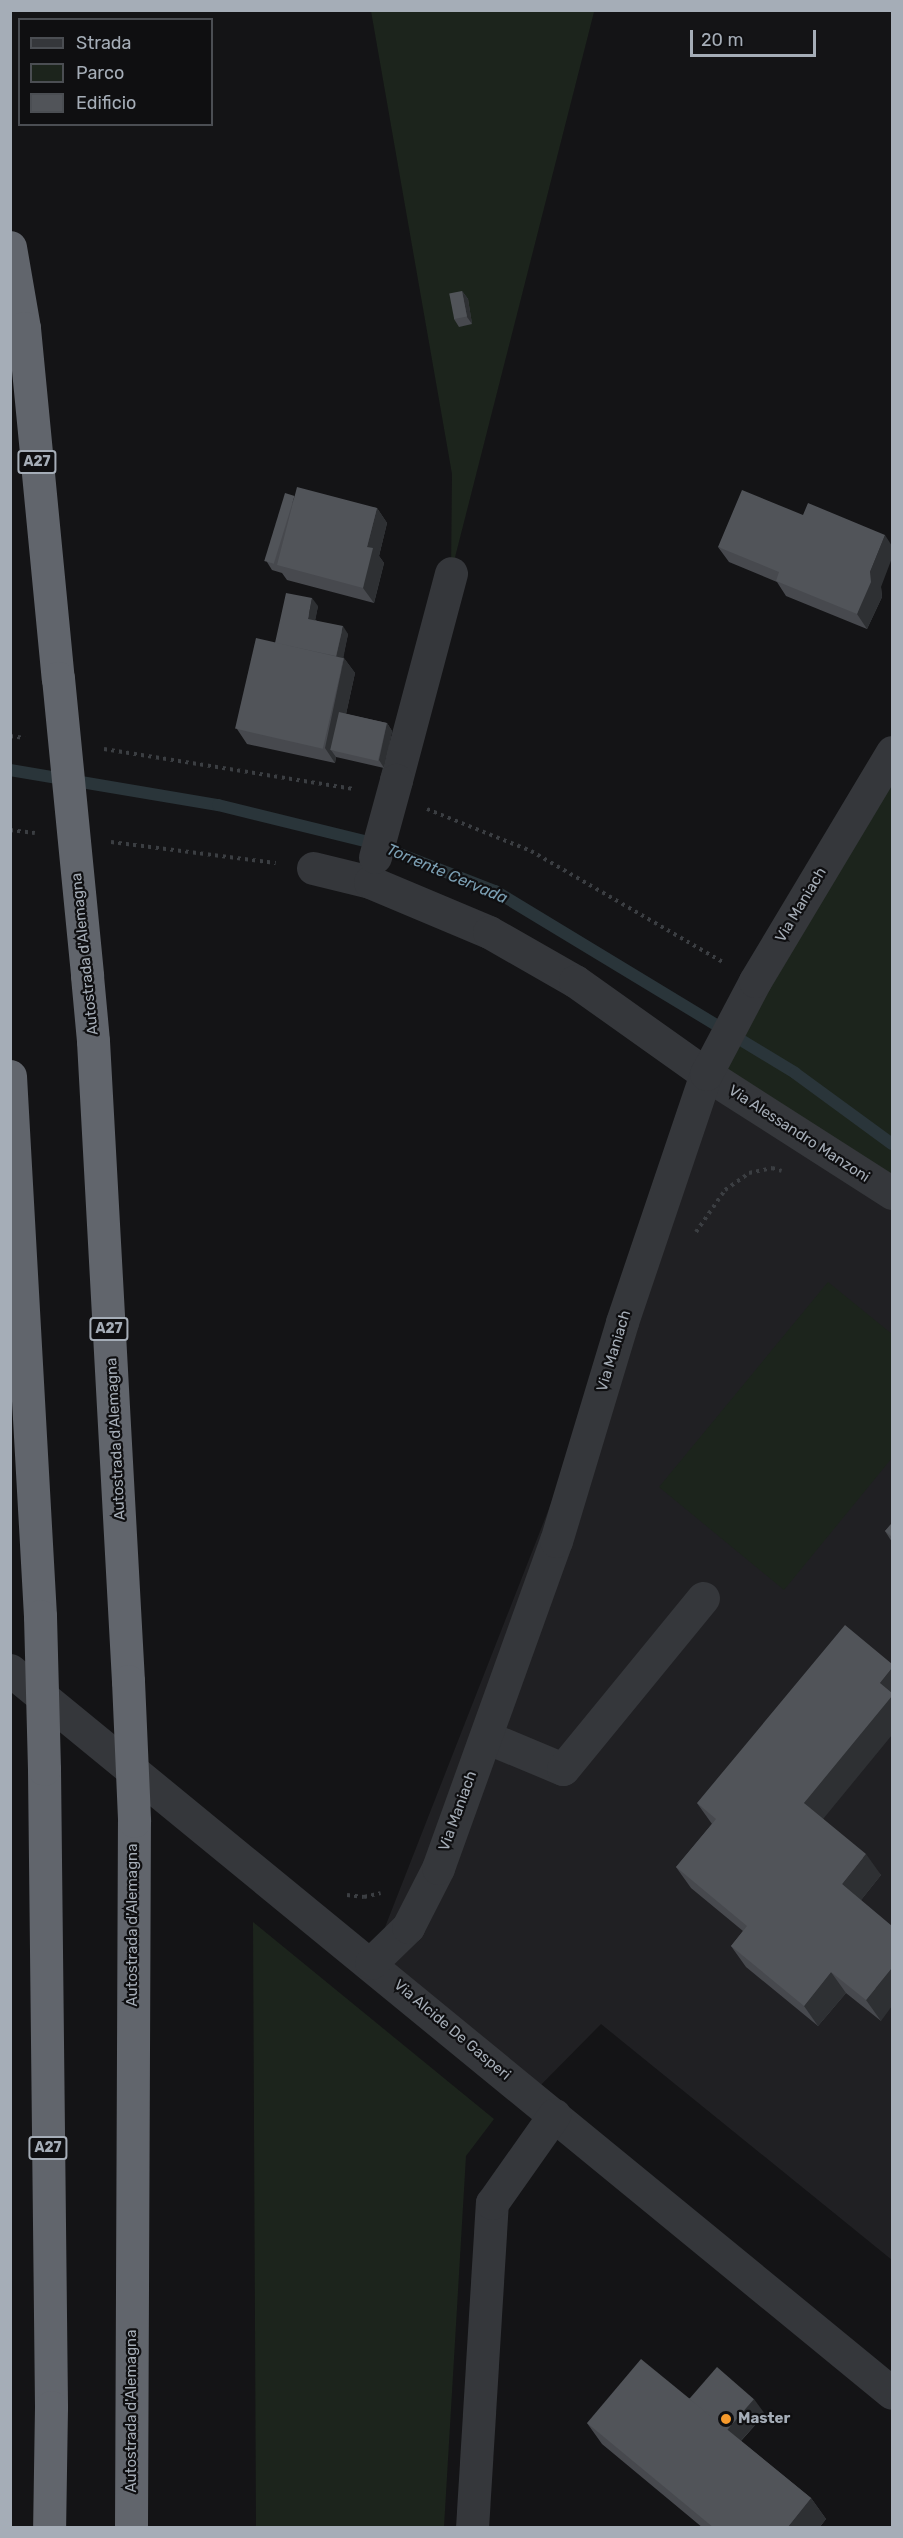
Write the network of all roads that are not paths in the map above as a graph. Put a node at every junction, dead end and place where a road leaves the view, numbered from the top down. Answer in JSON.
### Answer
{"nodes":[{"id":1,"x":10,"y":247,"type":"edge"},
{"id":2,"x":451,"y":573,"type":"dead end"},
{"id":3,"x":892,"y":752,"type":"edge"},
{"id":4,"x":313,"y":868,"type":"road end"},
{"id":5,"x":372,"y":869,"type":"junction"},
{"id":6,"x":712,"y":1063,"type":"junction"},
{"id":7,"x":10,"y":1076,"type":"edge"},
{"id":8,"x":892,"y":1193,"type":"edge"},
{"id":9,"x":703,"y":1598,"type":"dead end"},
{"id":10,"x":10,"y":1670,"type":"edge"},
{"id":11,"x":486,"y":1737,"type":"junction"},
{"id":12,"x":371,"y":1963,"type":"junction"},
{"id":13,"x":554,"y":2115,"type":"junction"},
{"id":14,"x":892,"y":2394,"type":"edge"},
{"id":15,"x":49,"y":2528,"type":"edge"},
{"id":16,"x":131,"y":2528,"type":"edge"},
{"id":17,"x":472,"y":2528,"type":"edge"}],
"edges":[{"from":1,"to":16,"type":"highway","name":"Autostrada d'Alemagna","number":"A27","bridge":true},
{"from":2,"to":5,"type":"street","bridge":true},
{"from":3,"to":6,"type":"street","name":"Via Maniach"},
{"from":4,"to":5,"type":"street","name":"Via Alessandro Manzoni"},
{"from":5,"to":6,"type":"street","name":"Via Alessandro Manzoni"},
{"from":6,"to":8,"type":"street","name":"Via Alessandro Manzoni"},
{"from":6,"to":11,"type":"street","name":"Via Maniach"},
{"from":7,"to":15,"type":"highway","number":"A27","bridge":true},
{"from":9,"to":11,"type":"street"},
{"from":10,"to":12,"type":"street","name":"Via Alcide De Gasperi"},
{"from":11,"to":12,"type":"street","name":"Via Maniach"},
{"from":12,"to":13,"type":"street","name":"Via Alcide De Gasperi"},
{"from":13,"to":14,"type":"street","name":"Via Alcide De Gasperi"},
{"from":13,"to":17,"type":"street"}]}
